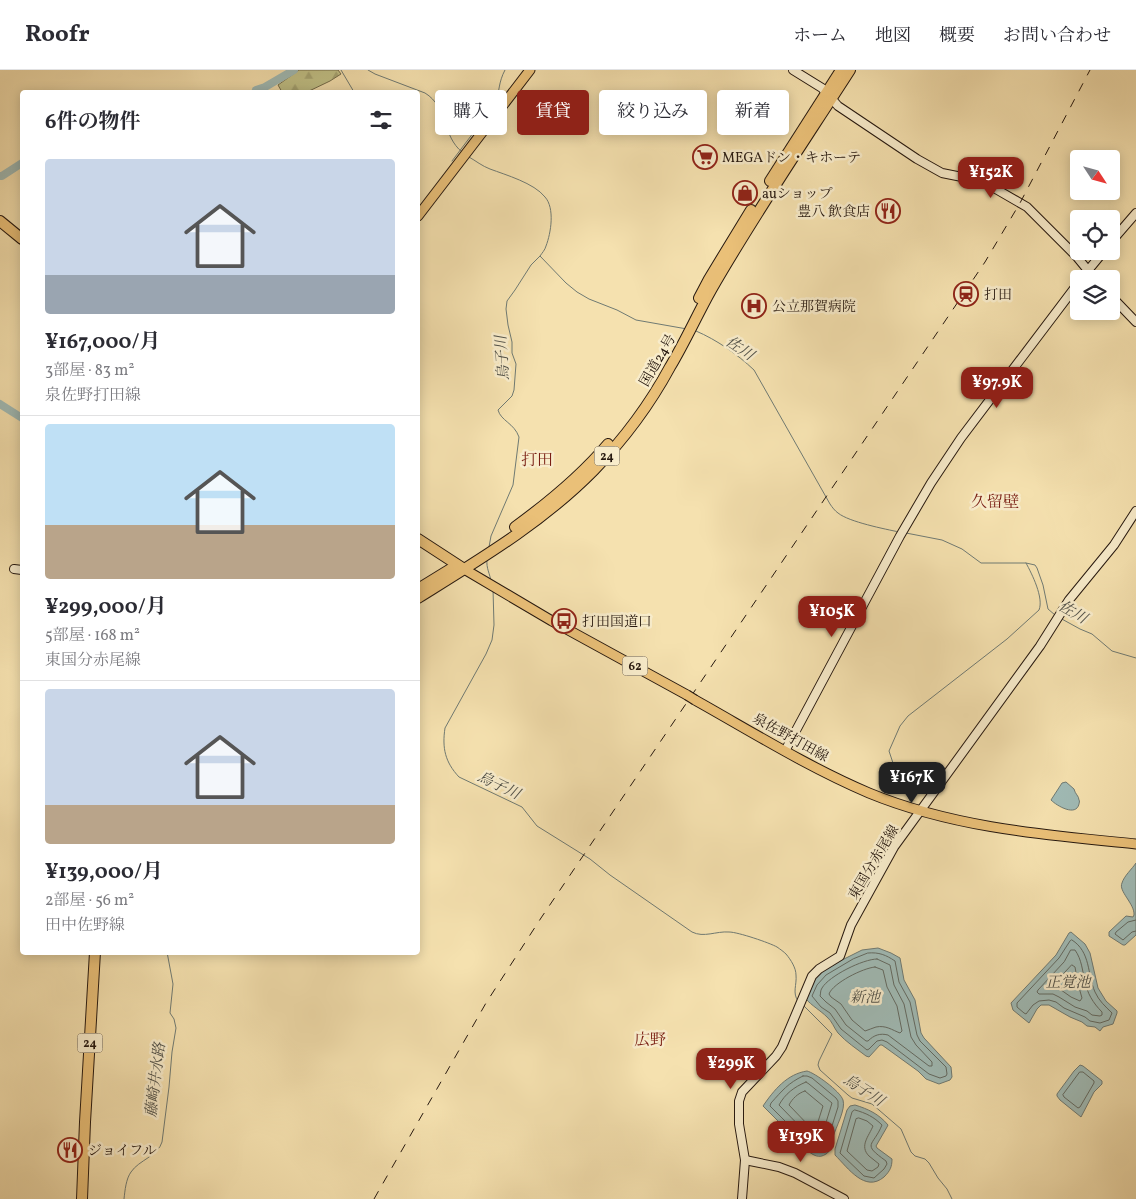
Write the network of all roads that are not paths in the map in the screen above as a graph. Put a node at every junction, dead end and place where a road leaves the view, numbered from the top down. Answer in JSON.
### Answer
{"nodes":[{"id":1,"x":530,"y":70,"type":"edge"},
{"id":2,"x":792,"y":70,"type":"edge"},
{"id":3,"x":841,"y":70,"type":"edge"},
{"id":4,"x":850,"y":70,"type":"edge"},
{"id":5,"x":829,"y":96,"type":"junction"},
{"id":6,"x":420,"y":213,"type":"edge"},
{"id":7,"x":1136,"y":213,"type":"edge"},
{"id":8,"x":0,"y":221,"type":"edge"},
{"id":9,"x":1120,"y":232,"type":"edge"},
{"id":10,"x":20,"y":237,"type":"edge"},
{"id":11,"x":1096,"y":260,"type":"edge"},
{"id":12,"x":1088,"y":270,"type":"joint"},
{"id":13,"x":1070,"y":294,"type":"edge"},
{"id":14,"x":1120,"y":305,"type":"edge"},
{"id":15,"x":1136,"y":322,"type":"edge"},
{"id":16,"x":1136,"y":511,"type":"edge"},
{"id":17,"x":420,"y":541,"type":"edge"},
{"id":18,"x":460,"y":567,"type":"junction"},
{"id":19,"x":420,"y":588,"type":"edge"},
{"id":20,"x":420,"y":597,"type":"edge"},
{"id":21,"x":785,"y":751,"type":"junction"},
{"id":22,"x":921,"y":811,"type":"junction"},
{"id":23,"x":1136,"y":844,"type":"edge"},
{"id":24,"x":94,"y":958,"type":"edge"},
{"id":25,"x":745,"y":1160,"type":"junction"},
{"id":26,"x":82,"y":1199,"type":"edge"},
{"id":27,"x":742,"y":1199,"type":"edge"},
{"id":28,"x":844,"y":1199,"type":"edge"}],
"edges":[{"from":1,"to":6,"type":"main road"},
{"from":2,"to":5,"type":"street"},
{"from":3,"to":5,"type":"highway","name":"国道24号","number":"24"},
{"from":4,"to":5,"type":"highway","name":"国道24号","number":"24"},
{"from":5,"to":12,"type":"street"},
{"from":5,"to":18,"type":"highway","name":"国道24号","number":"24"},
{"from":7,"to":9,"type":"street"},
{"from":8,"to":10,"type":"highway"},
{"from":11,"to":12,"type":"street"},
{"from":13,"to":21,"type":"street"},
{"from":14,"to":15,"type":"street"},
{"from":16,"to":22,"type":"street","name":"東国分赤尾線"},
{"from":17,"to":18,"type":"highway"},
{"from":18,"to":19,"type":"highway","name":"国道24号","number":"24"},
{"from":18,"to":20,"type":"highway","name":"国道24号","number":"24"},
{"from":18,"to":21,"type":"main road","name":"泉佐野打田線","number":"62"},
{"from":21,"to":22,"type":"main road","name":"泉佐野打田線","number":"62"},
{"from":22,"to":23,"type":"main road","name":"泉佐野打田線","number":"62"},
{"from":22,"to":25,"type":"street","name":"東国分赤尾線"},
{"from":24,"to":26,"type":"highway","number":"24"},
{"from":25,"to":27,"type":"street","name":"東国分赤尾線"},
{"from":25,"to":28,"type":"street"}]}
